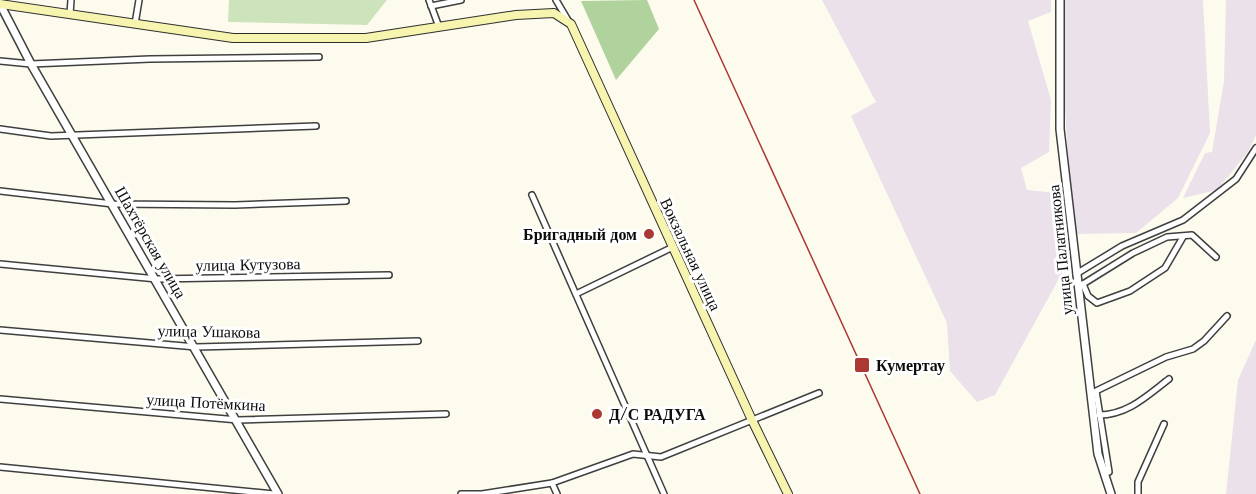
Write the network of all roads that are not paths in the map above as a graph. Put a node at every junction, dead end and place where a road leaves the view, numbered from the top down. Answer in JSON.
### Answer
{"nodes":[{"id":1,"x":71,"y":0,"type":"edge"},
{"id":2,"x":139,"y":0,"type":"edge"},
{"id":3,"x":461,"y":0,"type":"edge"},
{"id":4,"x":556,"y":0,"type":"edge"},
{"id":5,"x":1060,"y":0,"type":"edge"},
{"id":6,"x":430,"y":3,"type":"edge"},
{"id":7,"x":0,"y":4,"type":"edge"},
{"id":8,"x":70,"y":14,"type":"junction"},
{"id":9,"x":135,"y":24,"type":"junction"},
{"id":10,"x":571,"y":24,"type":"junction"},
{"id":11,"x":439,"y":27,"type":"junction"},
{"id":12,"x":320,"y":57,"type":"dead end"},
{"id":13,"x":0,"y":61,"type":"edge"},
{"id":14,"x":31,"y":64,"type":"junction"},
{"id":15,"x":316,"y":126,"type":"dead end"},
{"id":16,"x":0,"y":129,"type":"edge"},
{"id":17,"x":71,"y":133,"type":"junction"},
{"id":18,"x":1256,"y":148,"type":"edge"},
{"id":19,"x":0,"y":191,"type":"edge"},
{"id":20,"x":532,"y":195,"type":"dead end"},
{"id":21,"x":346,"y":201,"type":"dead end"},
{"id":22,"x":113,"y":204,"type":"junction"},
{"id":23,"x":1183,"y":237,"type":"junction"},
{"id":24,"x":673,"y":247,"type":"junction"},
{"id":25,"x":1216,"y":257,"type":"dead end"},
{"id":26,"x":0,"y":264,"type":"edge"},
{"id":27,"x":1076,"y":274,"type":"junction"},
{"id":28,"x":389,"y":275,"type":"dead end"},
{"id":29,"x":157,"y":279,"type":"junction"},
{"id":30,"x":1080,"y":287,"type":"junction"},
{"id":31,"x":576,"y":294,"type":"junction"},
{"id":32,"x":1227,"y":316,"type":"dead end"},
{"id":33,"x":0,"y":330,"type":"edge"},
{"id":34,"x":418,"y":341,"type":"dead end"},
{"id":35,"x":196,"y":347,"type":"junction"},
{"id":36,"x":1169,"y":379,"type":"dead end"},
{"id":37,"x":819,"y":393,"type":"dead end"},
{"id":38,"x":0,"y":399,"type":"edge"},
{"id":39,"x":446,"y":414,"type":"dead end"},
{"id":40,"x":1099,"y":416,"type":"junction"},
{"id":41,"x":751,"y":418,"type":"junction"},
{"id":42,"x":238,"y":420,"type":"junction"},
{"id":43,"x":1164,"y":424,"type":"dead end"},
{"id":44,"x":647,"y":456,"type":"junction"},
{"id":45,"x":0,"y":467,"type":"edge"},
{"id":46,"x":1104,"y":473,"type":"junction"},
{"id":47,"x":552,"y":483,"type":"junction"},
{"id":48,"x":276,"y":494,"type":"edge"},
{"id":49,"x":460,"y":494,"type":"edge"},
{"id":50,"x":482,"y":494,"type":"edge"},
{"id":51,"x":557,"y":494,"type":"edge"},
{"id":52,"x":664,"y":494,"type":"edge"},
{"id":53,"x":788,"y":494,"type":"edge"},
{"id":54,"x":1111,"y":494,"type":"edge"},
{"id":55,"x":1137,"y":494,"type":"edge"}],
"edges":[{"from":1,"to":8,"type":"street"},
{"from":2,"to":9,"type":"street"},
{"from":3,"to":6,"type":"street"},
{"from":4,"to":10,"type":"street"},
{"from":5,"to":27,"type":"street","name":"улица Палатникова"},
{"from":6,"to":11,"type":"street"},
{"from":7,"to":8,"type":"main road"},
{"from":7,"to":14,"type":"street","name":"Шахтёрская улица"},
{"from":8,"to":9,"type":"main road"},
{"from":9,"to":11,"type":"main road"},
{"from":10,"to":11,"type":"main road"},
{"from":10,"to":24,"type":"main road","name":"Вокзальная улица"},
{"from":12,"to":14,"type":"street"},
{"from":13,"to":14,"type":"street"},
{"from":14,"to":17,"type":"street","name":"Шахтёрская улица"},
{"from":15,"to":17,"type":"street"},
{"from":16,"to":17,"type":"street"},
{"from":17,"to":22,"type":"street","name":"Шахтёрская улица"},
{"from":18,"to":27,"type":"street"},
{"from":19,"to":22,"type":"street"},
{"from":20,"to":31,"type":"street"},
{"from":21,"to":22,"type":"street"},
{"from":22,"to":29,"type":"street","name":"Шахтёрская улица"},
{"from":23,"to":25,"type":"street"},
{"from":23,"to":30,"type":"street"},
{"from":23,"to":30,"type":"street"},
{"from":24,"to":31,"type":"street"},
{"from":24,"to":41,"type":"main road","name":"Вокзальная улица"},
{"from":26,"to":29,"type":"street","name":"улица Кутузова"},
{"from":27,"to":30,"type":"street","name":"улица Палатникова"},
{"from":28,"to":29,"type":"street","name":"улица Кутузова"},
{"from":29,"to":35,"type":"street","name":"Шахтёрская улица"},
{"from":30,"to":46,"type":"street","name":"улица Палатникова"},
{"from":31,"to":44,"type":"street"},
{"from":32,"to":40,"type":"street"},
{"from":33,"to":35,"type":"street","name":"улица Ушакова"},
{"from":34,"to":35,"type":"street","name":"улица Ушакова"},
{"from":35,"to":42,"type":"street","name":"Шахтёрская улица"},
{"from":36,"to":40,"type":"street"},
{"from":37,"to":41,"type":"street"},
{"from":38,"to":42,"type":"street","name":"улица Потёмкина"},
{"from":39,"to":42,"type":"street","name":"улица Потёмкина"},
{"from":40,"to":46,"type":"street"},
{"from":41,"to":44,"type":"street"},
{"from":41,"to":53,"type":"main road","name":"Вокзальная улица"},
{"from":42,"to":48,"type":"street","name":"Шахтёрская улица"},
{"from":43,"to":55,"type":"street"},
{"from":44,"to":47,"type":"street"},
{"from":44,"to":52,"type":"street"},
{"from":45,"to":48,"type":"street"},
{"from":46,"to":54,"type":"street","name":"улица Палатникова"},
{"from":47,"to":50,"type":"street"},
{"from":47,"to":51,"type":"street"},
{"from":49,"to":50,"type":"street"}]}
